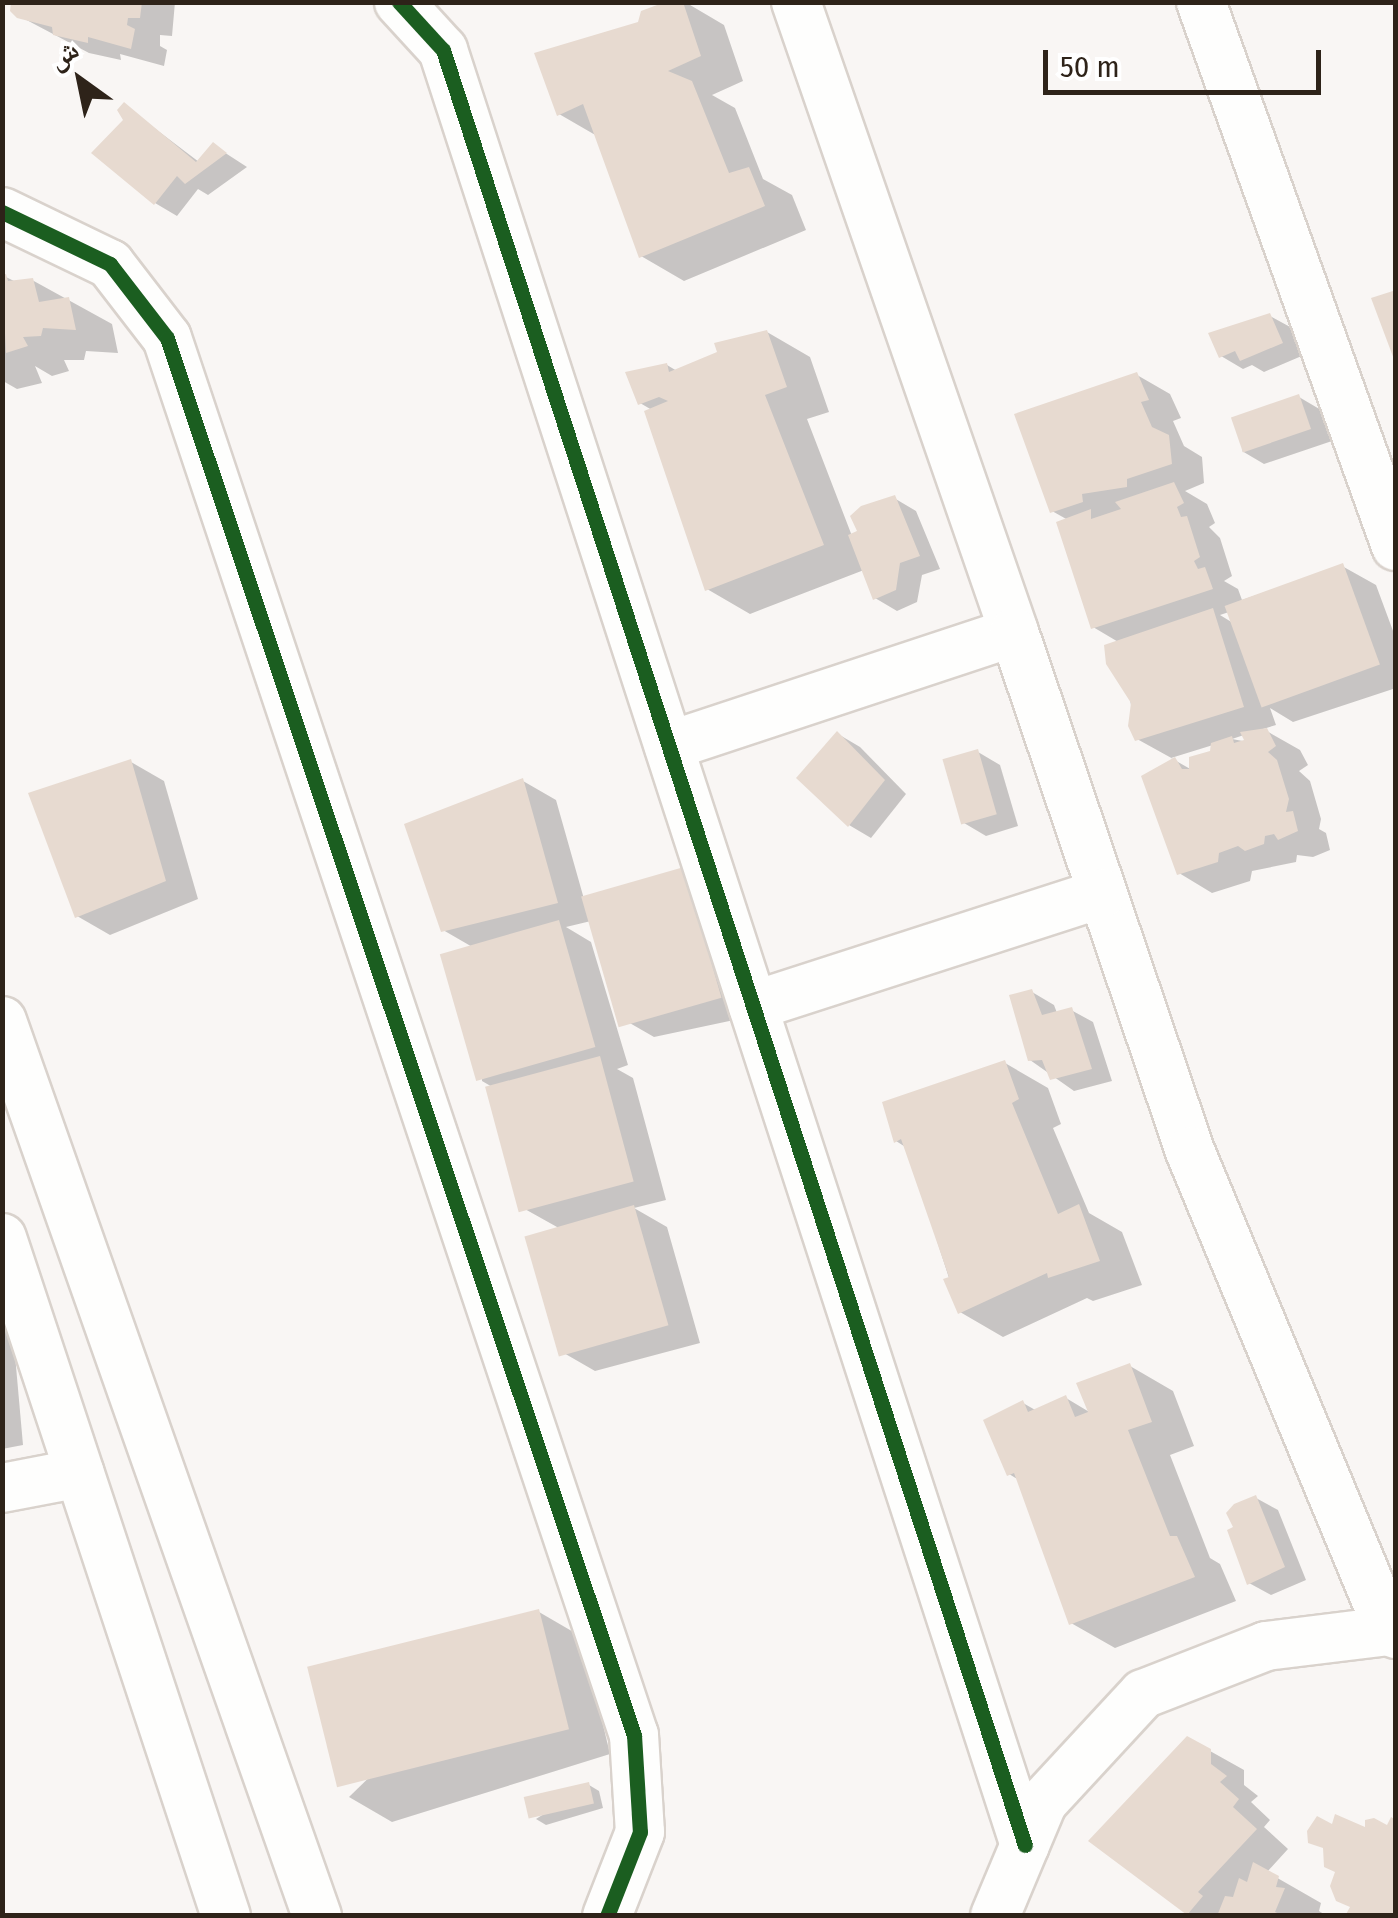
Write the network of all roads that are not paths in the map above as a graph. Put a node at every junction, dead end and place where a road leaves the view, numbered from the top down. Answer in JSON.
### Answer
{"nodes":[{"id":1,"x":399,"y":2,"type":"edge"},
{"id":2,"x":796,"y":2,"type":"edge"},
{"id":3,"x":1201,"y":2,"type":"edge"},
{"id":4,"x":2,"y":212,"type":"edge"},
{"id":5,"x":1396,"y":546,"type":"edge"},
{"id":6,"x":1014,"y":632,"type":"junction"},
{"id":7,"x":669,"y":746,"type":"junction"},
{"id":8,"x":1102,"y":893,"type":"junction"},
{"id":9,"x":753,"y":1006,"type":"junction"},
{"id":10,"x":2,"y":1021,"type":"edge"},
{"id":11,"x":2,"y":1238,"type":"edge"},
{"id":12,"x":80,"y":1473,"type":"junction"},
{"id":13,"x":2,"y":1488,"type":"edge"},
{"id":14,"x":1392,"y":1632,"type":"edge"},
{"id":15,"x":1024,"y":1845,"type":"junction"},
{"id":16,"x":226,"y":1916,"type":"edge"},
{"id":17,"x":317,"y":1916,"type":"edge"},
{"id":18,"x":607,"y":1916,"type":"edge"},
{"id":19,"x":995,"y":1916,"type":"edge"}],
"edges":[{"from":1,"to":7,"type":"street"},
{"from":2,"to":6,"type":"street"},
{"from":3,"to":5,"type":"street"},
{"from":4,"to":18,"type":"street"},
{"from":6,"to":7,"type":"street"},
{"from":6,"to":8,"type":"street"},
{"from":7,"to":9,"type":"street"},
{"from":8,"to":9,"type":"street"},
{"from":8,"to":14,"type":"street"},
{"from":9,"to":15,"type":"street"},
{"from":10,"to":17,"type":"street"},
{"from":11,"to":12,"type":"street"},
{"from":12,"to":13,"type":"street"},
{"from":12,"to":16,"type":"street"},
{"from":14,"to":15,"type":"street"},
{"from":15,"to":19,"type":"street"}]}
